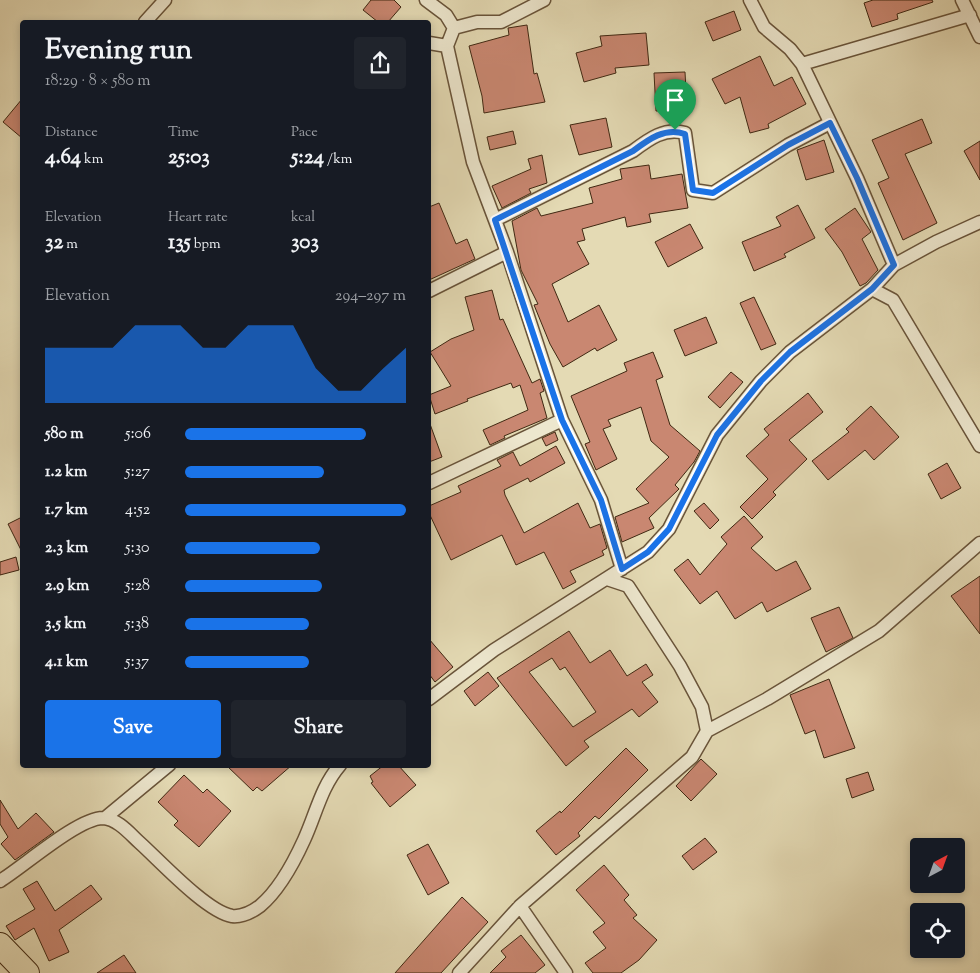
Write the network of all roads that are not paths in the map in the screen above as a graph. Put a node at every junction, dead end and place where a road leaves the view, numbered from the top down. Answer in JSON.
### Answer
{"nodes":[{"id":1,"x":164,"y":0,"type":"edge"},
{"id":2,"x":426,"y":0,"type":"edge"},
{"id":3,"x":544,"y":0,"type":"edge"},
{"id":4,"x":750,"y":0,"type":"edge"},
{"id":5,"x":962,"y":0,"type":"edge"},
{"id":6,"x":970,"y":15,"type":"junction"},
{"id":7,"x":147,"y":20,"type":"edge"},
{"id":8,"x":454,"y":28,"type":"junction"},
{"id":9,"x":980,"y":37,"type":"edge"},
{"id":10,"x":431,"y":43,"type":"edge"},
{"id":11,"x":447,"y":46,"type":"junction"},
{"id":12,"x":802,"y":64,"type":"junction"},
{"id":13,"x":830,"y":123,"type":"junction"},
{"id":14,"x":495,"y":220,"type":"junction"},
{"id":15,"x":980,"y":222,"type":"edge"},
{"id":16,"x":507,"y":252,"type":"junction"},
{"id":17,"x":894,"y":265,"type":"junction"},
{"id":18,"x":872,"y":289,"type":"junction"},
{"id":19,"x":431,"y":290,"type":"edge"},
{"id":20,"x":562,"y":420,"type":"junction"},
{"id":21,"x":980,"y":446,"type":"edge"},
{"id":22,"x":431,"y":482,"type":"edge"},
{"id":23,"x":980,"y":543,"type":"edge"},
{"id":24,"x":622,"y":569,"type":"junction"},
{"id":25,"x":607,"y":579,"type":"junction"},
{"id":26,"x":431,"y":697,"type":"edge"},
{"id":27,"x":707,"y":731,"type":"junction"},
{"id":28,"x":165,"y":768,"type":"edge"},
{"id":29,"x":338,"y":768,"type":"edge"},
{"id":30,"x":105,"y":818,"type":"junction"},
{"id":31,"x":0,"y":881,"type":"edge"},
{"id":32,"x":520,"y":906,"type":"junction"},
{"id":33,"x":0,"y":945,"type":"edge"},
{"id":34,"x":27,"y":973,"type":"edge"},
{"id":35,"x":459,"y":973,"type":"edge"},
{"id":36,"x":566,"y":973,"type":"edge"}],
"edges":[{"from":1,"to":7,"type":"street"},
{"from":2,"to":8,"type":"street"},
{"from":3,"to":8,"type":"street"},
{"from":4,"to":12,"type":"street"},
{"from":5,"to":6,"type":"street"},
{"from":6,"to":9,"type":"street"},
{"from":6,"to":12,"type":"street"},
{"from":8,"to":11,"type":"street"},
{"from":10,"to":11,"type":"street"},
{"from":11,"to":14,"type":"street"},
{"from":12,"to":13,"type":"street"},
{"from":13,"to":14,"type":"street"},
{"from":13,"to":17,"type":"street"},
{"from":14,"to":16,"type":"street"},
{"from":15,"to":17,"type":"street"},
{"from":16,"to":19,"type":"street"},
{"from":16,"to":20,"type":"street"},
{"from":17,"to":18,"type":"street"},
{"from":18,"to":21,"type":"street"},
{"from":18,"to":24,"type":"street"},
{"from":20,"to":22,"type":"street"},
{"from":20,"to":24,"type":"street"},
{"from":23,"to":27,"type":"street"},
{"from":24,"to":25,"type":"street"},
{"from":25,"to":26,"type":"street"},
{"from":25,"to":27,"type":"street"},
{"from":27,"to":32,"type":"street"},
{"from":28,"to":30,"type":"street"},
{"from":29,"to":30,"type":"street"},
{"from":30,"to":31,"type":"street"},
{"from":32,"to":35,"type":"street"},
{"from":32,"to":36,"type":"street"},
{"from":33,"to":34,"type":"highway"}]}
